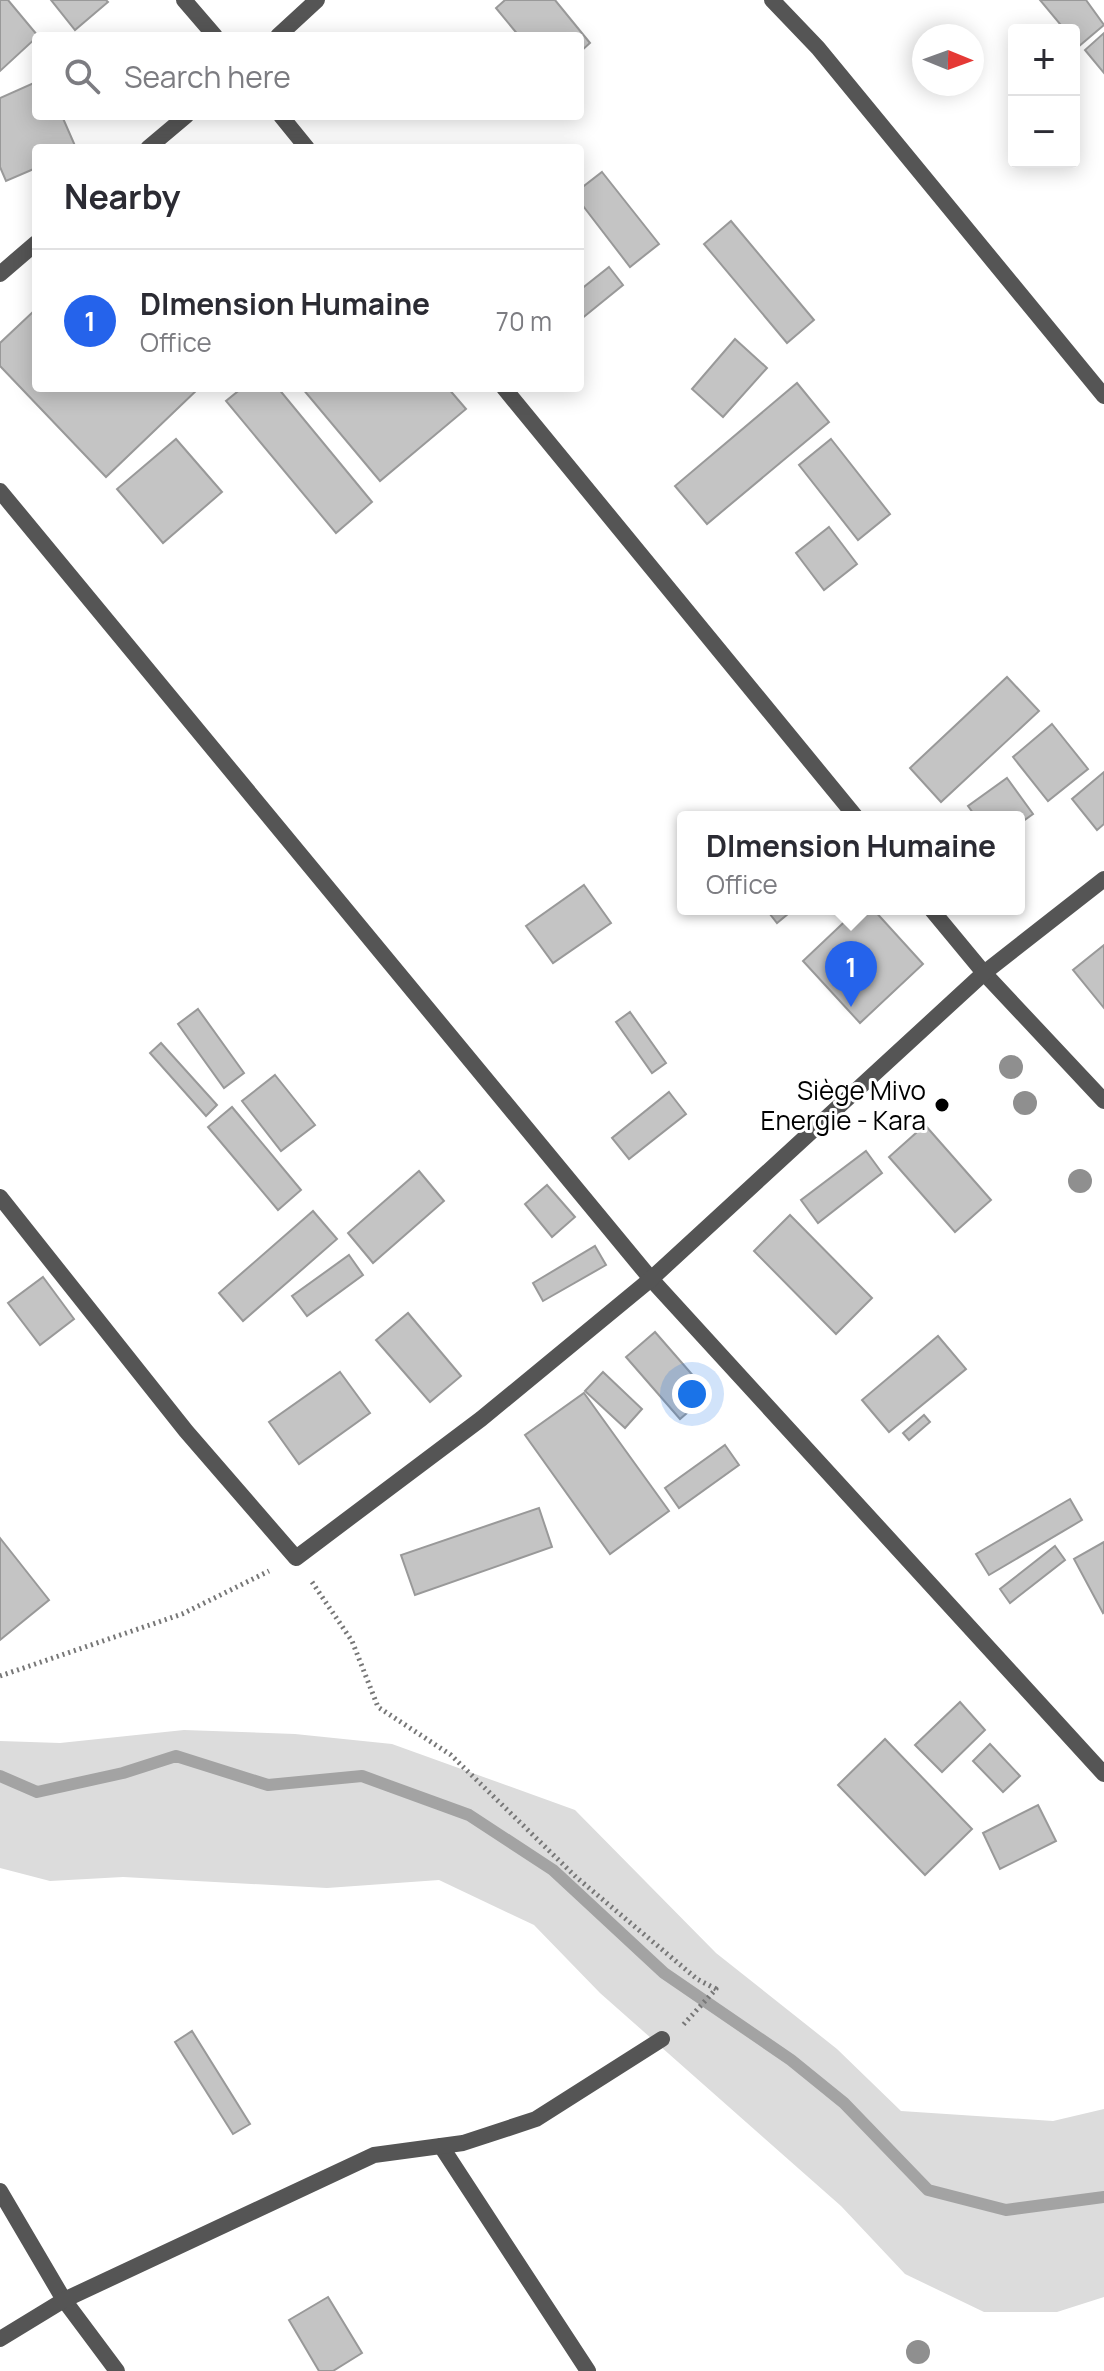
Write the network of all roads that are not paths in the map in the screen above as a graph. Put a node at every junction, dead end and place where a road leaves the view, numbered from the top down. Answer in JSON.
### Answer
{"nodes":[{"id":1,"x":184,"y":0,"type":"edge"},
{"id":2,"x":317,"y":0,"type":"edge"},
{"id":3,"x":772,"y":0,"type":"edge"},
{"id":4,"x":212,"y":32,"type":"edge"},
{"id":5,"x":282,"y":32,"type":"edge"},
{"id":6,"x":181,"y":120,"type":"edge"},
{"id":7,"x":284,"y":120,"type":"edge"},
{"id":8,"x":153,"y":144,"type":"edge"},
{"id":9,"x":304,"y":144,"type":"edge"},
{"id":10,"x":32,"y":246,"type":"edge"},
{"id":11,"x":0,"y":274,"type":"edge"},
{"id":12,"x":507,"y":392,"type":"edge"},
{"id":13,"x":1104,"y":396,"type":"edge"},
{"id":14,"x":0,"y":491,"type":"edge"},
{"id":15,"x":851,"y":811,"type":"edge"},
{"id":16,"x":1104,"y":879,"type":"edge"},
{"id":17,"x":936,"y":915,"type":"edge"},
{"id":18,"x":984,"y":973,"type":"junction"},
{"id":19,"x":1104,"y":1101,"type":"edge"},
{"id":20,"x":0,"y":1197,"type":"edge"},
{"id":21,"x":651,"y":1279,"type":"junction"},
{"id":22,"x":1104,"y":1774,"type":"edge"},
{"id":23,"x":662,"y":2039,"type":"road end"},
{"id":24,"x":441,"y":2146,"type":"junction"},
{"id":25,"x":0,"y":2191,"type":"edge"},
{"id":26,"x":64,"y":2300,"type":"junction"},
{"id":27,"x":0,"y":2339,"type":"edge"},
{"id":28,"x":117,"y":2371,"type":"edge"},
{"id":29,"x":588,"y":2371,"type":"edge"}],
"edges":[{"from":1,"to":4,"type":"street"},
{"from":2,"to":5,"type":"street"},
{"from":3,"to":13,"type":"street"},
{"from":6,"to":8,"type":"street"},
{"from":7,"to":9,"type":"street"},
{"from":10,"to":11,"type":"street"},
{"from":12,"to":15,"type":"street"},
{"from":14,"to":21,"type":"street"},
{"from":16,"to":18,"type":"street"},
{"from":17,"to":18,"type":"street"},
{"from":18,"to":19,"type":"street"},
{"from":18,"to":21,"type":"street"},
{"from":20,"to":21,"type":"street"},
{"from":21,"to":22,"type":"street"},
{"from":23,"to":24,"type":"street"},
{"from":24,"to":26,"type":"street"},
{"from":24,"to":29,"type":"street"},
{"from":25,"to":26,"type":"street"},
{"from":26,"to":27,"type":"street"},
{"from":26,"to":28,"type":"street"}]}
